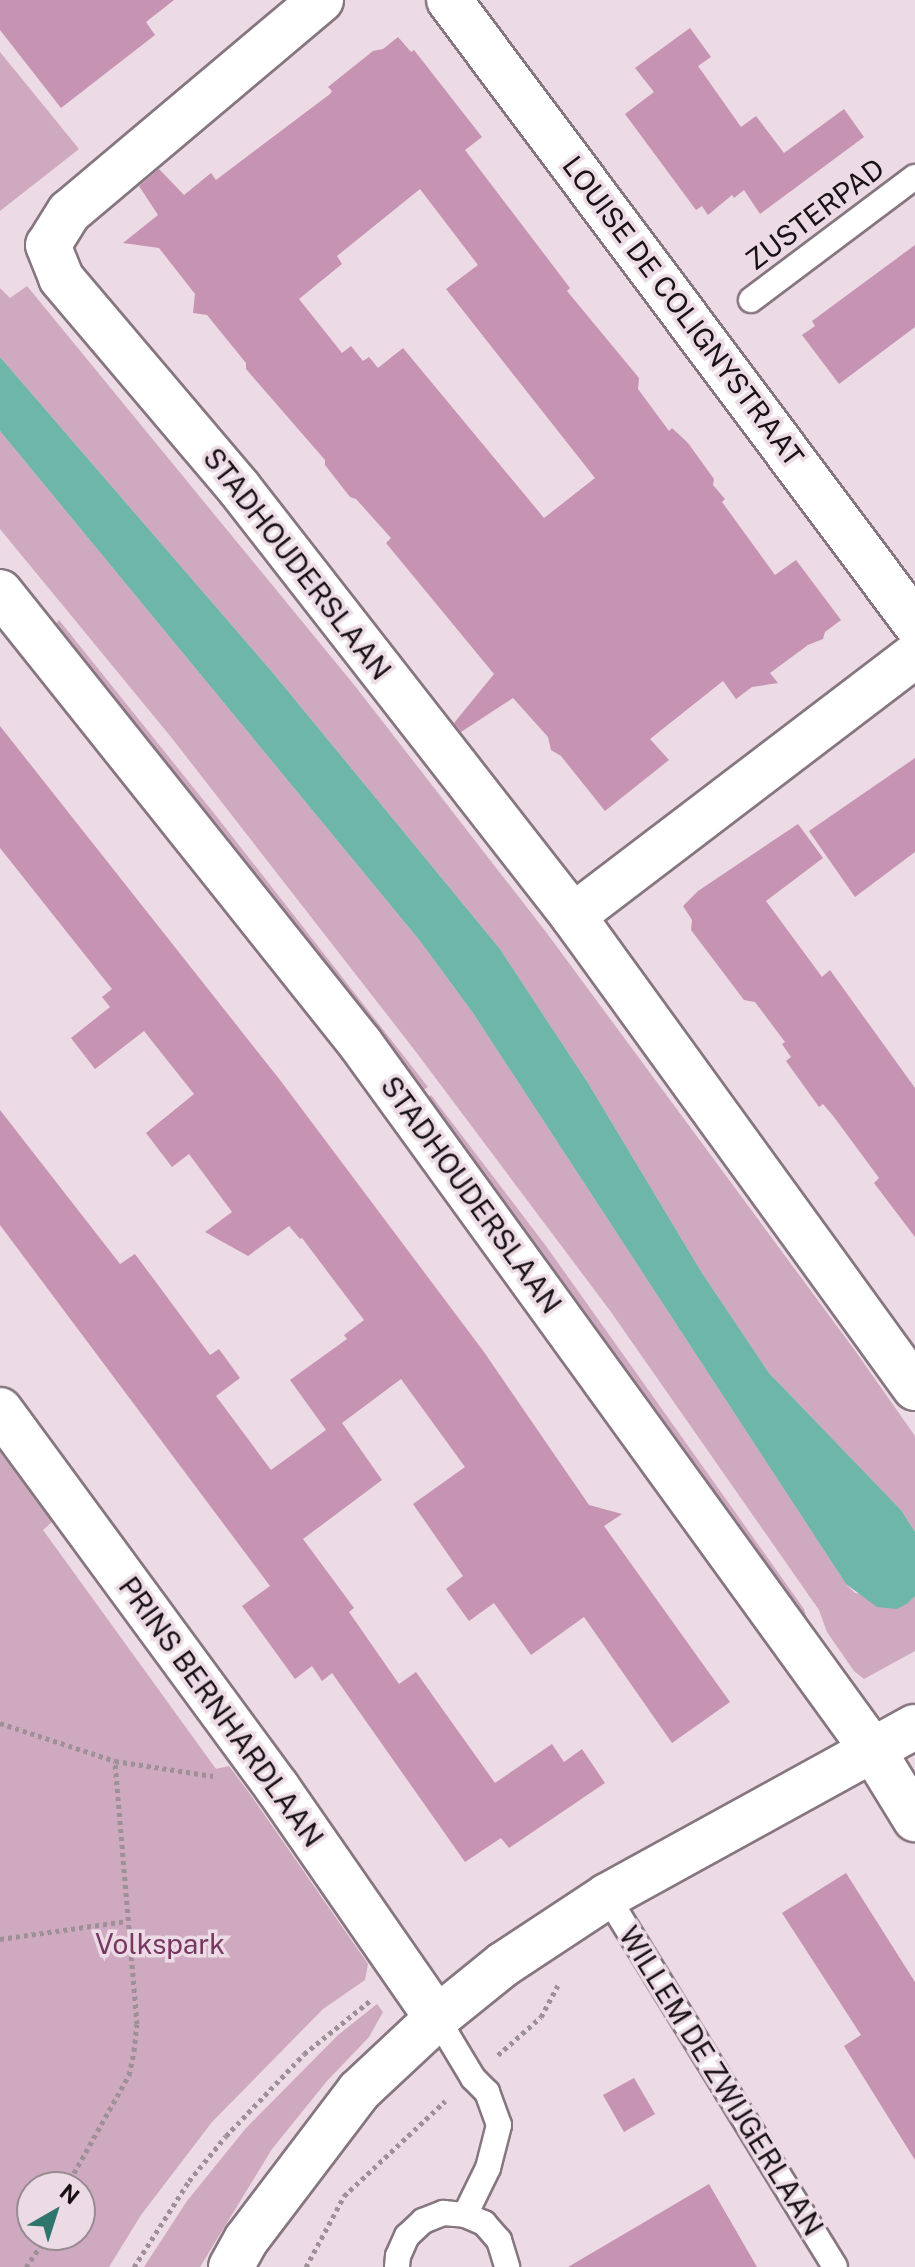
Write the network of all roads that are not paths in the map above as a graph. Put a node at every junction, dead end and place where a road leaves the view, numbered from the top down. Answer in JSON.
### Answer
{"nodes":[{"id":1,"x":321,"y":0,"type":"edge"},
{"id":2,"x":449,"y":0,"type":"edge"},
{"id":3,"x":915,"y":177,"type":"edge"},
{"id":4,"x":751,"y":300,"type":"dead end"},
{"id":5,"x":0,"y":592,"type":"edge"},
{"id":6,"x":915,"y":623,"type":"edge"},
{"id":7,"x":915,"y":655,"type":"edge"},
{"id":8,"x":573,"y":916,"type":"junction"},
{"id":9,"x":915,"y":1388,"type":"edge"},
{"id":10,"x":0,"y":1410,"type":"edge"},
{"id":11,"x":915,"y":1727,"type":"edge"},
{"id":12,"x":874,"y":1752,"type":"junction"},
{"id":13,"x":915,"y":1819,"type":"edge"},
{"id":14,"x":607,"y":1896,"type":"junction"},
{"id":15,"x":437,"y":2018,"type":"junction"},
{"id":16,"x":465,"y":2215,"type":"junction"},
{"id":17,"x":231,"y":2267,"type":"edge"},
{"id":18,"x":397,"y":2267,"type":"edge"},
{"id":19,"x":507,"y":2267,"type":"edge"},
{"id":20,"x":835,"y":2267,"type":"edge"}],
"edges":[{"from":1,"to":8,"type":"street","name":"STADHOUDERSLAAN"},
{"from":2,"to":6,"type":"street","name":"LOUISE DE COLIGNYSTRAAT"},
{"from":3,"to":4,"type":"lane","name":"ZUSTERPAD"},
{"from":5,"to":12,"type":"street","name":"STADHOUDERSLAAN"},
{"from":7,"to":8,"type":"street"},
{"from":8,"to":9,"type":"street","name":"STADHOUDERSLAAN"},
{"from":10,"to":15,"type":"street","name":"PRINS BERNHARDLAAN"},
{"from":11,"to":12,"type":"street","name":"WILLEM DE ZWIJGERLAAN"},
{"from":12,"to":13,"type":"street","name":"STADHOUDERSLAAN"},
{"from":12,"to":14,"type":"street","name":"WILLEM DE ZWIJGERLAAN"},
{"from":14,"to":15,"type":"street","name":"WILLEM DE ZWIJGERLAAN"},
{"from":14,"to":20,"type":"lane","name":"WILLEM DE ZWIJGERLAAN"},
{"from":15,"to":16,"type":"lane"},
{"from":15,"to":17,"type":"street","name":"WILLEM DE ZWIJGERLAAN"},
{"from":16,"to":18,"type":"lane"},
{"from":16,"to":19,"type":"lane"}]}
